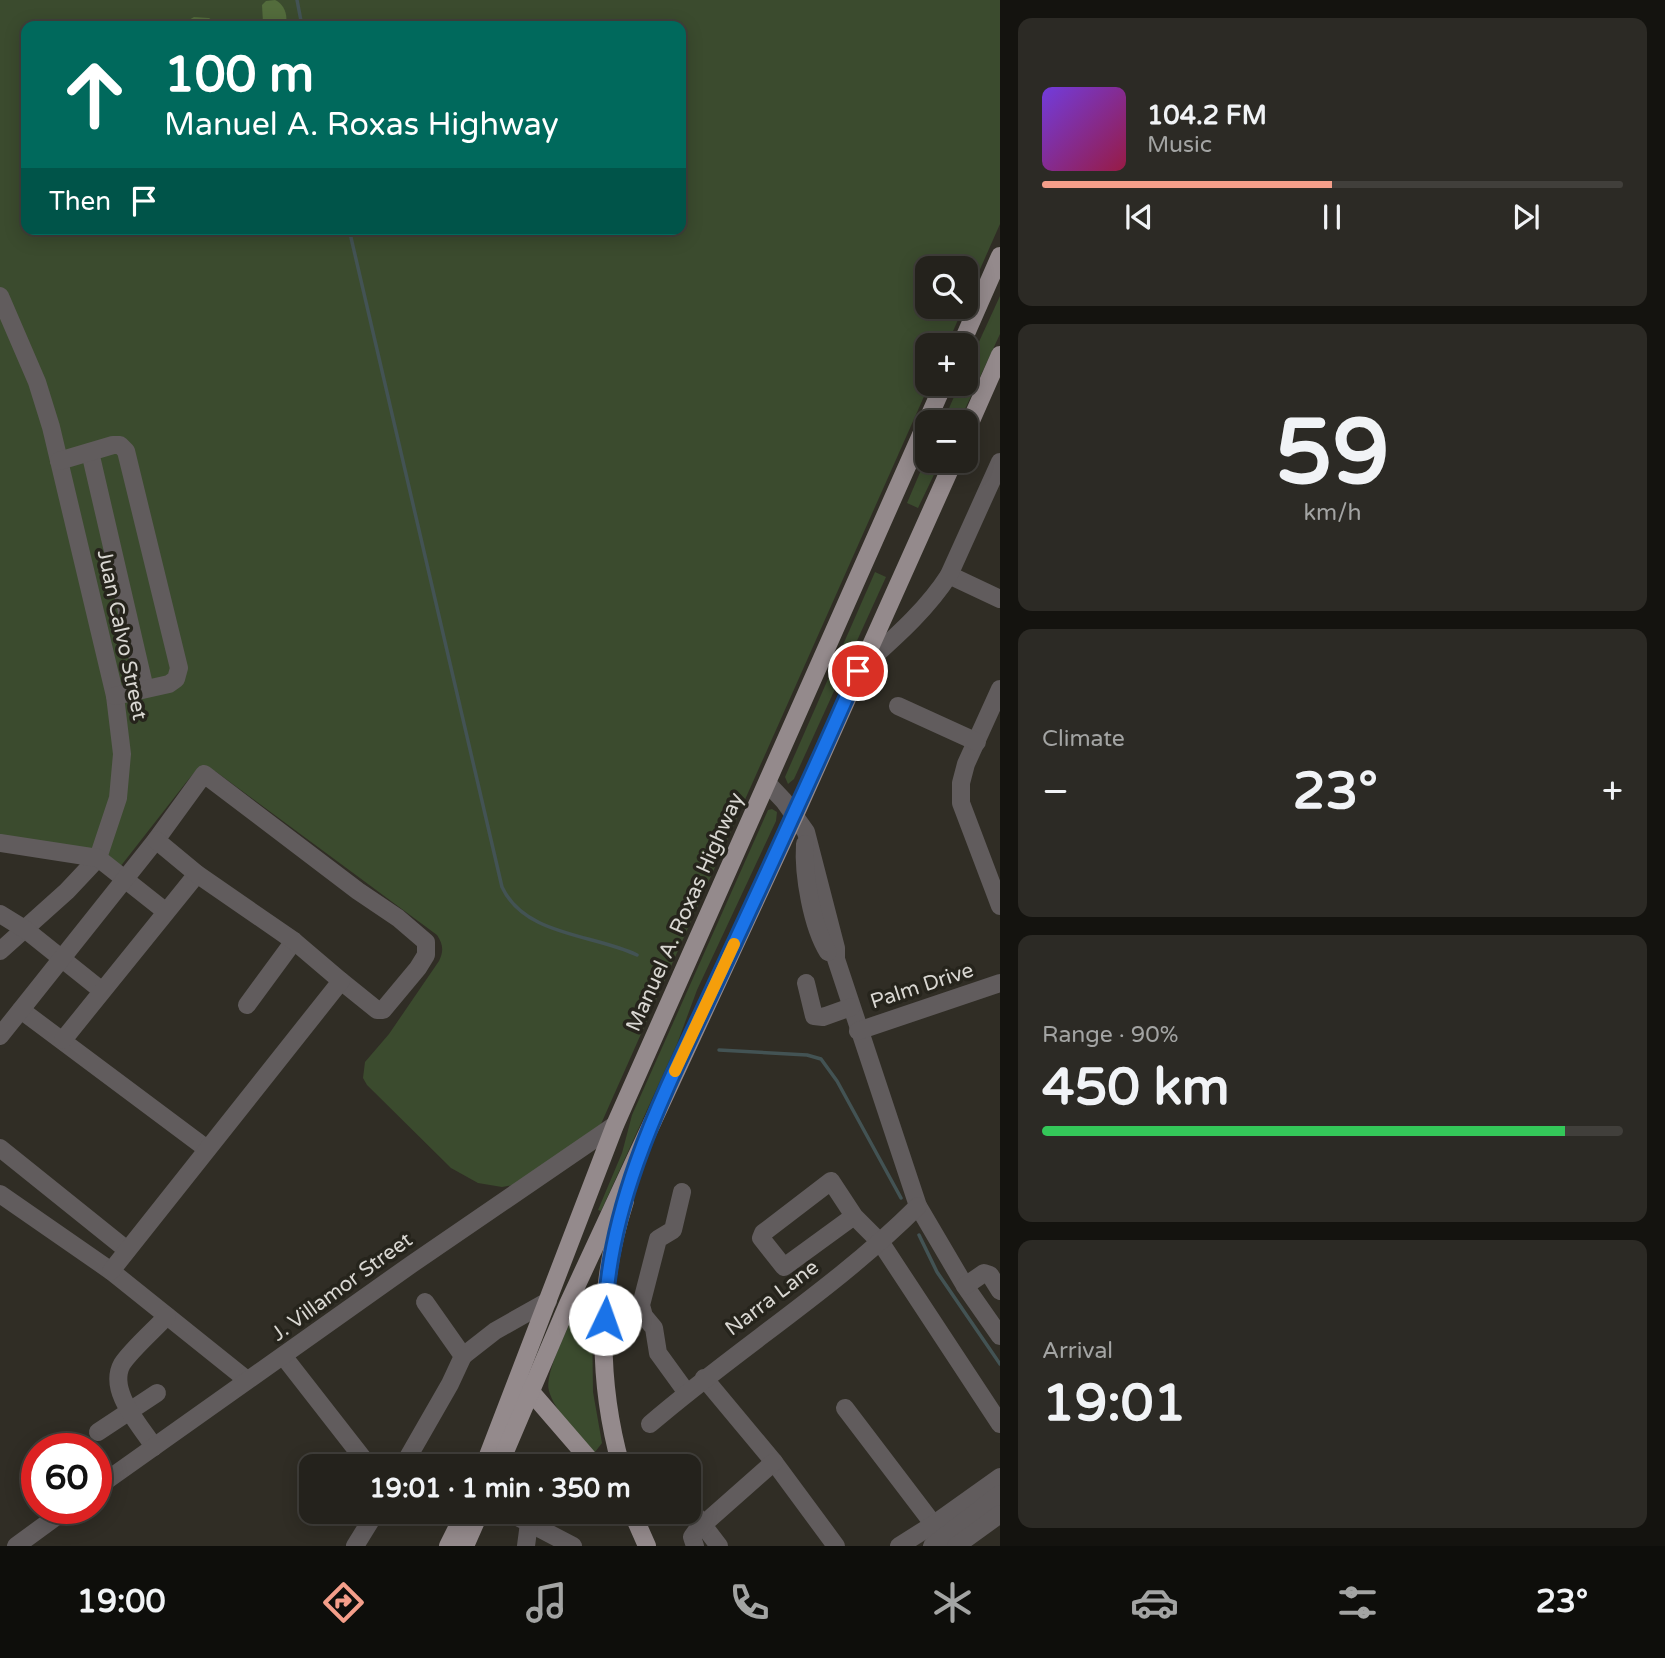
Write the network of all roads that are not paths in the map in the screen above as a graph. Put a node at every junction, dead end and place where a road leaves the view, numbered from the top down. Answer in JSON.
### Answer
{"nodes":[{"id":1,"x":1000,"y":256,"type":"edge"},
{"id":2,"x":0,"y":296,"type":"edge"},
{"id":3,"x":966,"y":333,"type":"edge"},
{"id":4,"x":1000,"y":355,"type":"edge"},
{"id":5,"x":938,"y":396,"type":"edge"},
{"id":6,"x":976,"y":410,"type":"edge"},
{"id":7,"x":90,"y":452,"type":"junction"},
{"id":8,"x":59,"y":461,"type":"junction"},
{"id":9,"x":998,"y":472,"type":"edge"},
{"id":10,"x":948,"y":473,"type":"edge"},
{"id":11,"x":949,"y":575,"type":"junction"},
{"id":12,"x":1000,"y":599,"type":"edge"},
{"id":13,"x":858,"y":671,"type":"junction"},
{"id":14,"x":145,"y":689,"type":"junction"},
{"id":15,"x":1000,"y":689,"type":"edge"},
{"id":16,"x":115,"y":696,"type":"junction"},
{"id":17,"x":898,"y":706,"type":"dead end"},
{"id":18,"x":977,"y":741,"type":"junction"},
{"id":19,"x":768,"y":783,"type":"junction"},
{"id":20,"x":795,"y":815,"type":"junction"},
{"id":21,"x":156,"y":840,"type":"junction"},
{"id":22,"x":0,"y":843,"type":"edge"},
{"id":23,"x":98,"y":858,"type":"junction"},
{"id":24,"x":197,"y":874,"type":"junction"},
{"id":25,"x":123,"y":879,"type":"junction"},
{"id":26,"x":1000,"y":906,"type":"edge"},
{"id":27,"x":165,"y":911,"type":"junction"},
{"id":28,"x":0,"y":914,"type":"edge"},
{"id":29,"x":26,"y":930,"type":"junction"},
{"id":30,"x":294,"y":941,"type":"junction"},
{"id":31,"x":0,"y":951,"type":"edge"},
{"id":32,"x":60,"y":958,"type":"junction"},
{"id":33,"x":341,"y":981,"type":"junction"},
{"id":34,"x":806,"y":982,"type":"dead end"},
{"id":35,"x":1000,"y":984,"type":"edge"},
{"id":36,"x":101,"y":990,"type":"junction"},
{"id":37,"x":247,"y":1005,"type":"dead end"},
{"id":38,"x":851,"y":1007,"type":"junction"},
{"id":39,"x":21,"y":1010,"type":"junction"},
{"id":40,"x":858,"y":1031,"type":"junction"},
{"id":41,"x":0,"y":1036,"type":"edge"},
{"id":42,"x":63,"y":1040,"type":"junction"},
{"id":43,"x":651,"y":1123,"type":"junction"},
{"id":44,"x":615,"y":1125,"type":"junction"},
{"id":45,"x":0,"y":1148,"type":"edge"},
{"id":46,"x":207,"y":1149,"type":"junction"},
{"id":47,"x":682,"y":1192,"type":"dead end"},
{"id":48,"x":0,"y":1194,"type":"edge"},
{"id":49,"x":918,"y":1206,"type":"junction"},
{"id":50,"x":854,"y":1216,"type":"junction"},
{"id":51,"x":881,"y":1243,"type":"junction"},
{"id":52,"x":127,"y":1250,"type":"junction"},
{"id":53,"x":111,"y":1271,"type":"junction"},
{"id":54,"x":965,"y":1286,"type":"junction"},
{"id":55,"x":1000,"y":1291,"type":"edge"},
{"id":56,"x":425,"y":1301,"type":"dead end"},
{"id":57,"x":548,"y":1301,"type":"junction"},
{"id":58,"x":167,"y":1316,"type":"junction"},
{"id":59,"x":1000,"y":1336,"type":"edge"},
{"id":60,"x":463,"y":1356,"type":"junction"},
{"id":61,"x":284,"y":1357,"type":"junction"},
{"id":62,"x":517,"y":1378,"type":"junction"},
{"id":63,"x":704,"y":1378,"type":"junction"},
{"id":64,"x":247,"y":1380,"type":"junction"},
{"id":65,"x":531,"y":1391,"type":"junction"},
{"id":66,"x":157,"y":1392,"type":"dead end"},
{"id":67,"x":687,"y":1393,"type":"junction"},
{"id":68,"x":845,"y":1408,"type":"dead end"},
{"id":69,"x":130,"y":1409,"type":"junction"},
{"id":70,"x":650,"y":1424,"type":"dead end"},
{"id":71,"x":1000,"y":1424,"type":"edge"},
{"id":72,"x":98,"y":1432,"type":"dead end"},
{"id":73,"x":154,"y":1447,"type":"junction"},
{"id":74,"x":360,"y":1454,"type":"edge"},
{"id":75,"x":410,"y":1454,"type":"edge"},
{"id":76,"x":488,"y":1454,"type":"edge"},
{"id":77,"x":504,"y":1454,"type":"edge"},
{"id":78,"x":584,"y":1454,"type":"edge"},
{"id":79,"x":618,"y":1454,"type":"edge"},
{"id":80,"x":774,"y":1462,"type":"junction"},
{"id":81,"x":112,"y":1477,"type":"edge"},
{"id":82,"x":1000,"y":1477,"type":"edge"},
{"id":83,"x":996,"y":1501,"type":"edge"},
{"id":84,"x":46,"y":1524,"type":"edge"},
{"id":85,"x":370,"y":1524,"type":"edge"},
{"id":86,"x":459,"y":1524,"type":"edge"},
{"id":87,"x":475,"y":1524,"type":"edge"},
{"id":88,"x":529,"y":1524,"type":"edge"},
{"id":89,"x":530,"y":1524,"type":"edge"},
{"id":90,"x":638,"y":1524,"type":"edge"},
{"id":91,"x":702,"y":1525,"type":"junction"},
{"id":92,"x":943,"y":1540,"type":"edge"},
{"id":93,"x":554,"y":1541,"type":"edge"},
{"id":94,"x":829,"y":1543,"type":"edge"},
{"id":95,"x":359,"y":1544,"type":"edge"},
{"id":96,"x":16,"y":1546,"type":"edge"},
{"id":97,"x":448,"y":1546,"type":"edge"},
{"id":98,"x":465,"y":1546,"type":"edge"},
{"id":99,"x":526,"y":1546,"type":"edge"},
{"id":100,"x":573,"y":1546,"type":"edge"},
{"id":101,"x":648,"y":1546,"type":"edge"},
{"id":102,"x":695,"y":1546,"type":"edge"},
{"id":103,"x":719,"y":1546,"type":"edge"},
{"id":104,"x":899,"y":1546,"type":"edge"}],
"edges":[{"from":1,"to":3,"type":"main road"},
{"from":2,"to":8,"type":"street","name":"Juan Calvo Street"},
{"from":4,"to":6,"type":"main road"},
{"from":5,"to":19,"type":"main road","name":"Manuel A. Roxas Highway"},
{"from":7,"to":8,"type":"street"},
{"from":7,"to":14,"type":"street"},
{"from":7,"to":14,"type":"street"},
{"from":8,"to":16,"type":"street","name":"Juan Calvo Street"},
{"from":9,"to":11,"type":"street"},
{"from":10,"to":13,"type":"main road"},
{"from":11,"to":12,"type":"street"},
{"from":11,"to":13,"type":"street"},
{"from":13,"to":20,"type":"main road"},
{"from":14,"to":16,"type":"street"},
{"from":15,"to":18,"type":"street"},
{"from":16,"to":23,"type":"street","name":"Juan Calvo Street"},
{"from":17,"to":18,"type":"street"},
{"from":18,"to":26,"type":"street"},
{"from":19,"to":20,"type":"street"},
{"from":19,"to":44,"type":"main road","name":"Manuel A. Roxas Highway"},
{"from":20,"to":38,"type":"street"},
{"from":20,"to":43,"type":"main road"},
{"from":21,"to":24,"type":"street"},
{"from":21,"to":25,"type":"street"},
{"from":21,"to":33,"type":"street"},
{"from":22,"to":23,"type":"street"},
{"from":23,"to":25,"type":"street"},
{"from":23,"to":29,"type":"street","name":"Juan Calvo Street"},
{"from":24,"to":27,"type":"street"},
{"from":24,"to":30,"type":"street"},
{"from":25,"to":27,"type":"street"},
{"from":25,"to":32,"type":"street"},
{"from":27,"to":36,"type":"street"},
{"from":28,"to":29,"type":"street"},
{"from":29,"to":31,"type":"street","name":"Juan Calvo Street"},
{"from":29,"to":32,"type":"street"},
{"from":30,"to":33,"type":"street"},
{"from":30,"to":37,"type":"street"},
{"from":32,"to":36,"type":"street"},
{"from":32,"to":39,"type":"street"},
{"from":33,"to":46,"type":"street"},
{"from":34,"to":38,"type":"street"},
{"from":35,"to":40,"type":"street","name":"Palm Drive"},
{"from":36,"to":42,"type":"street"},
{"from":38,"to":40,"type":"street"},
{"from":39,"to":41,"type":"street"},
{"from":39,"to":42,"type":"street"},
{"from":40,"to":49,"type":"street"},
{"from":42,"to":46,"type":"street"},
{"from":43,"to":65,"type":"main road"},
{"from":43,"to":79,"type":"main road"},
{"from":44,"to":57,"type":"main road","name":"Manuel A. Roxas Highway"},
{"from":44,"to":61,"type":"street","name":"J. Villamor Street"},
{"from":45,"to":52,"type":"street"},
{"from":46,"to":52,"type":"street"},
{"from":47,"to":67,"type":"street"},
{"from":48,"to":53,"type":"street"},
{"from":49,"to":51,"type":"street","name":"Narra Lane"},
{"from":49,"to":54,"type":"street"},
{"from":50,"to":50,"type":"street"},
{"from":50,"to":51,"type":"street"},
{"from":51,"to":63,"type":"street","name":"Narra Lane"},
{"from":51,"to":71,"type":"street"},
{"from":52,"to":53,"type":"street"},
{"from":53,"to":58,"type":"street"},
{"from":54,"to":55,"type":"street"},
{"from":54,"to":59,"type":"street"},
{"from":56,"to":60,"type":"street"},
{"from":57,"to":60,"type":"street"},
{"from":57,"to":62,"type":"main road","name":"Manuel A. Roxas Highway"},
{"from":58,"to":64,"type":"street"},
{"from":58,"to":69,"type":"street"},
{"from":60,"to":75,"type":"street"},
{"from":61,"to":64,"type":"street","name":"J. Villamor Street"},
{"from":61,"to":74,"type":"street"},
{"from":62,"to":65,"type":"main road"},
{"from":62,"to":76,"type":"main road","name":"Manuel A. Roxas Highway"},
{"from":63,"to":67,"type":"street","name":"Narra Lane"},
{"from":63,"to":80,"type":"street"},
{"from":64,"to":73,"type":"street","name":"J. Villamor Street"},
{"from":65,"to":77,"type":"main road"},
{"from":65,"to":78,"type":"main road"},
{"from":66,"to":69,"type":"street"},
{"from":67,"to":70,"type":"street","name":"Narra Lane"},
{"from":68,"to":92,"type":"street"},
{"from":69,"to":72,"type":"street"},
{"from":69,"to":73,"type":"street"},
{"from":73,"to":81,"type":"street","name":"J. Villamor Street"},
{"from":80,"to":91,"type":"street"},
{"from":80,"to":94,"type":"street"},
{"from":82,"to":83,"type":"street"},
{"from":83,"to":92,"type":"street"},
{"from":84,"to":96,"type":"street"},
{"from":85,"to":95,"type":"street"},
{"from":86,"to":97,"type":"main road"},
{"from":87,"to":98,"type":"main road"},
{"from":88,"to":99,"type":"street"},
{"from":89,"to":93,"type":"street"},
{"from":90,"to":101,"type":"main road"},
{"from":91,"to":102,"type":"street"},
{"from":91,"to":103,"type":"street"},
{"from":92,"to":104,"type":"street"},
{"from":93,"to":100,"type":"street"}]}
